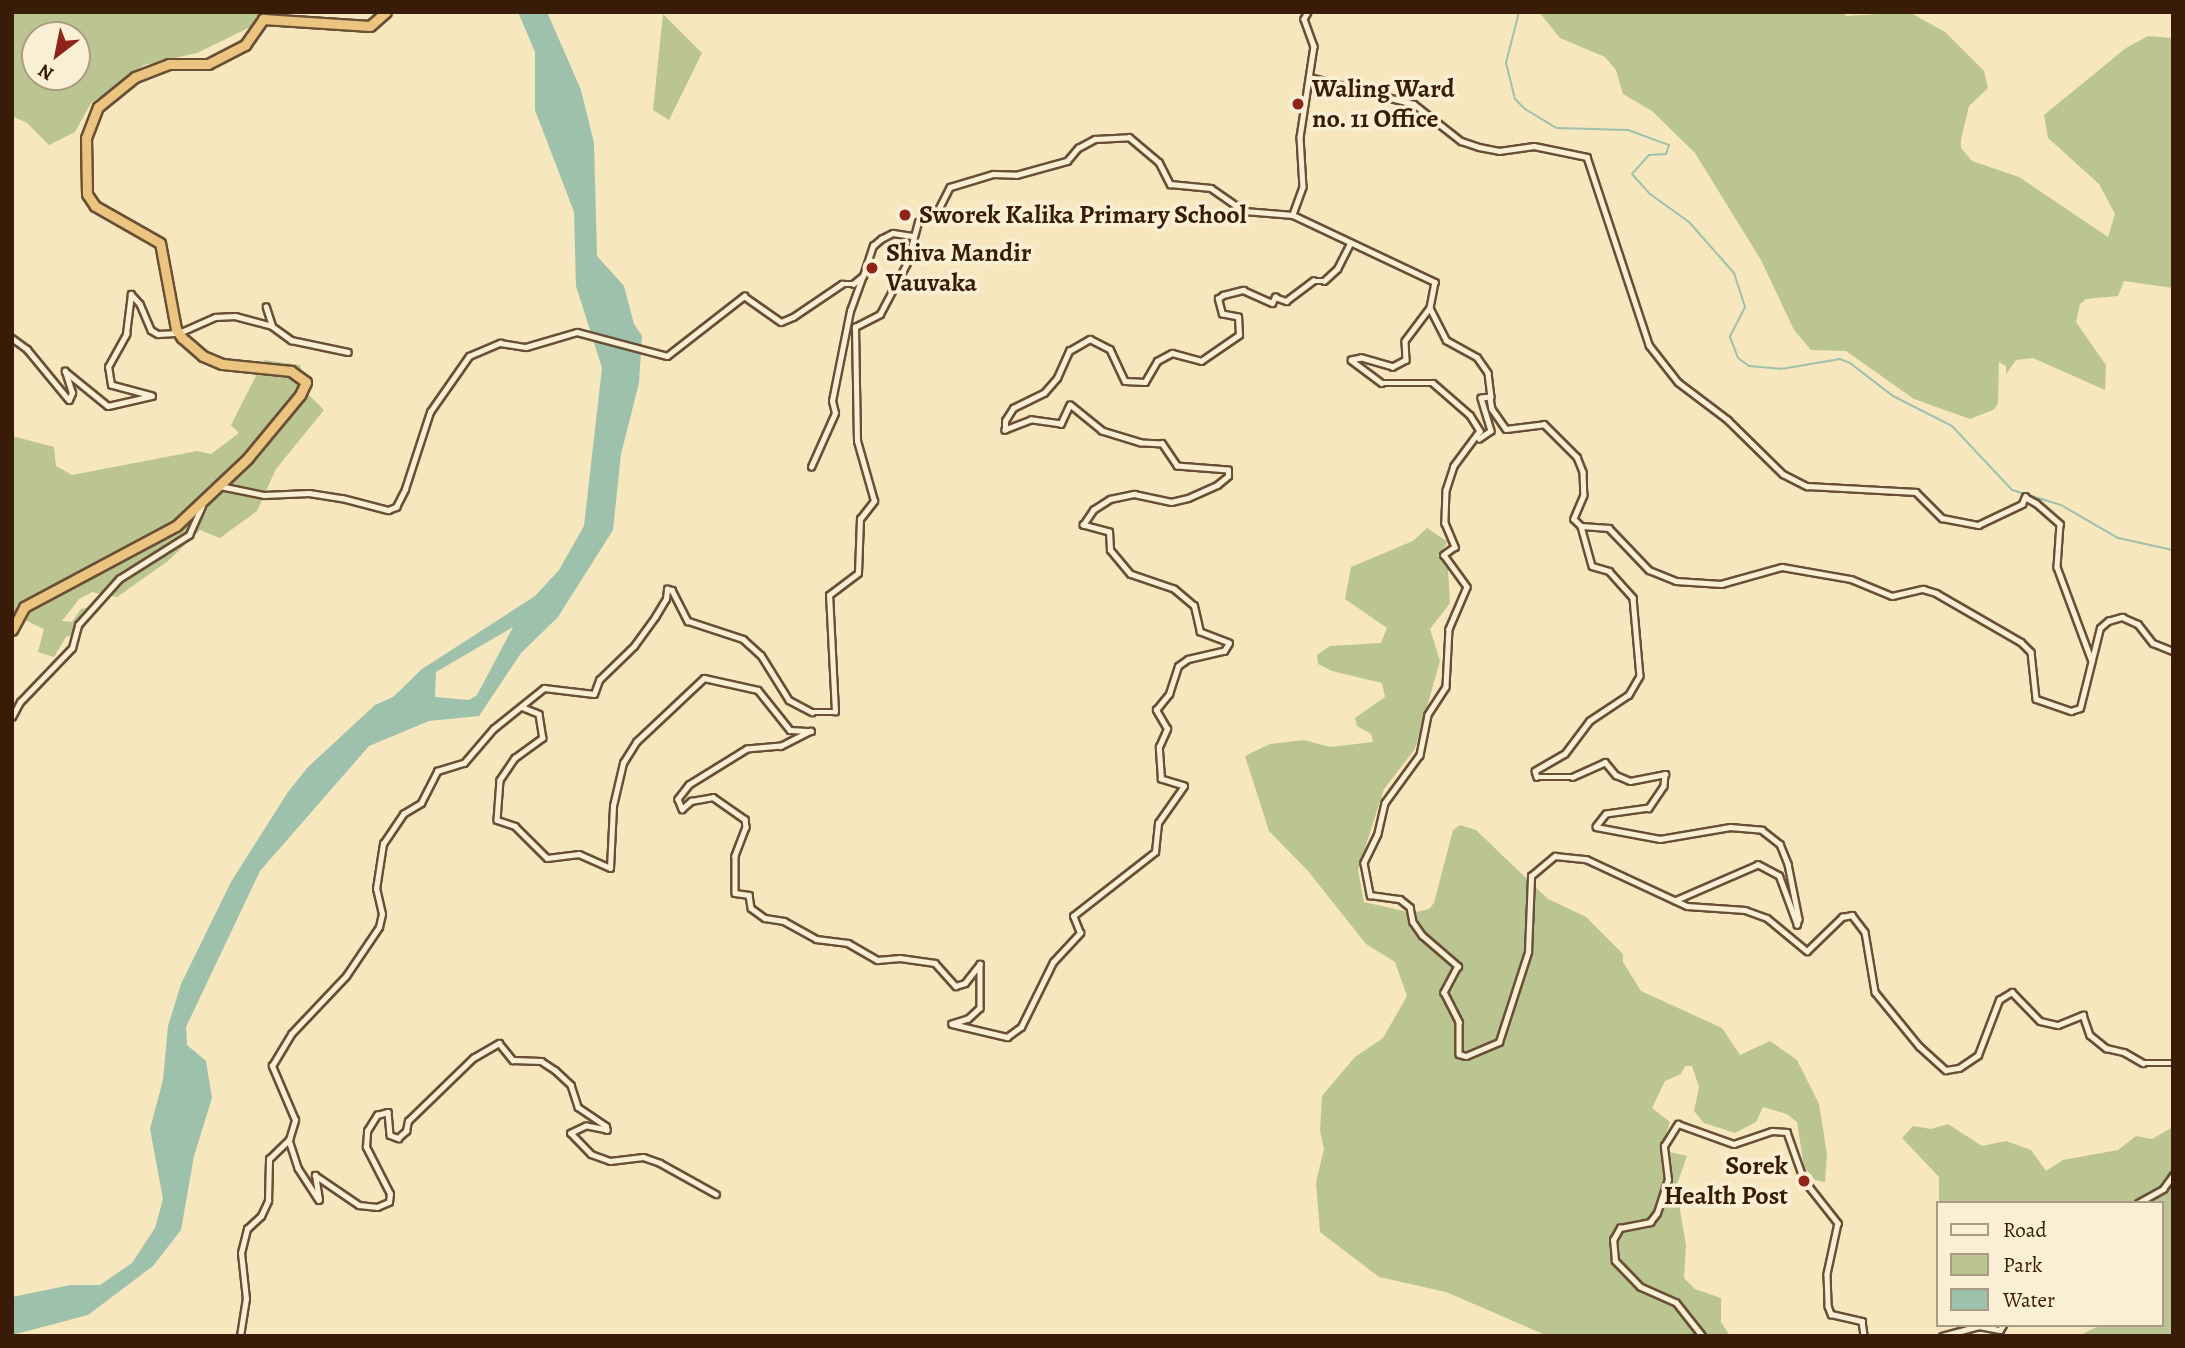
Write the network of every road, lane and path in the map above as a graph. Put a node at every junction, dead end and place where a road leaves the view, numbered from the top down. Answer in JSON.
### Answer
{"nodes":[{"id":1,"x":386,"y":12,"type":"edge"},
{"id":2,"x":1308,"y":12,"type":"edge"},
{"id":3,"x":1309,"y":78,"type":"junction"},
{"id":4,"x":1293,"y":215,"type":"junction"},
{"id":5,"x":912,"y":236,"type":"junction"},
{"id":6,"x":1350,"y":243,"type":"junction"},
{"id":7,"x":862,"y":277,"type":"junction"},
{"id":8,"x":265,"y":307,"type":"dead end"},
{"id":9,"x":1430,"y":308,"type":"junction"},
{"id":10,"x":272,"y":326,"type":"junction"},
{"id":11,"x":179,"y":333,"type":"junction"},
{"id":12,"x":12,"y":338,"type":"edge"},
{"id":13,"x":348,"y":352,"type":"dead end"},
{"id":14,"x":1490,"y":398,"type":"junction"},
{"id":15,"x":1478,"y":440,"type":"junction"},
{"id":16,"x":811,"y":467,"type":"dead end"},
{"id":17,"x":220,"y":486,"type":"junction"},
{"id":18,"x":204,"y":501,"type":"junction"},
{"id":19,"x":1581,"y":526,"type":"junction"},
{"id":20,"x":12,"y":630,"type":"edge"},
{"id":21,"x":2173,"y":651,"type":"edge"},
{"id":22,"x":2092,"y":661,"type":"junction"},
{"id":23,"x":522,"y":706,"type":"junction"},
{"id":24,"x":12,"y":717,"type":"edge"},
{"id":25,"x":1674,"y":902,"type":"junction"},
{"id":26,"x":2173,"y":1063,"type":"edge"},
{"id":27,"x":289,"y":1140,"type":"junction"},
{"id":28,"x":2173,"y":1175,"type":"edge"},
{"id":29,"x":716,"y":1194,"type":"dead end"},
{"id":30,"x":2142,"y":1201,"type":"edge"},
{"id":31,"x":1975,"y":1327,"type":"edge"},
{"id":32,"x":1984,"y":1327,"type":"edge"},
{"id":33,"x":2002,"y":1327,"type":"edge"},
{"id":34,"x":240,"y":1336,"type":"edge"},
{"id":35,"x":1702,"y":1336,"type":"edge"},
{"id":36,"x":1864,"y":1336,"type":"edge"},
{"id":37,"x":1941,"y":1336,"type":"edge"}],
"edges":[{"from":1,"to":11,"type":"highway"},
{"from":2,"to":3,"type":"street"},
{"from":3,"to":4,"type":"street"},
{"from":3,"to":22,"type":"street"},
{"from":4,"to":5,"type":"street"},
{"from":4,"to":6,"type":"street"},
{"from":5,"to":7,"type":"street"},
{"from":5,"to":23,"type":"street"},
{"from":6,"to":9,"type":"street"},
{"from":6,"to":23,"type":"street"},
{"from":7,"to":16,"type":"street"},
{"from":7,"to":17,"type":"street"},
{"from":8,"to":10,"type":"street"},
{"from":9,"to":14,"type":"street"},
{"from":9,"to":15,"type":"street"},
{"from":10,"to":11,"type":"street"},
{"from":10,"to":13,"type":"street"},
{"from":11,"to":12,"type":"street"},
{"from":11,"to":17,"type":"highway"},
{"from":14,"to":15,"type":"street"},
{"from":14,"to":19,"type":"street"},
{"from":15,"to":25,"type":"street"},
{"from":17,"to":18,"type":"highway"},
{"from":18,"to":20,"type":"highway"},
{"from":18,"to":24,"type":"street"},
{"from":19,"to":22,"type":"street"},
{"from":19,"to":25,"type":"street"},
{"from":21,"to":22,"type":"street"},
{"from":23,"to":27,"type":"street"},
{"from":25,"to":26,"type":"street"},
{"from":27,"to":29,"type":"street"},
{"from":27,"to":34,"type":"street"},
{"from":28,"to":30,"type":"street"},
{"from":31,"to":37,"type":"street"},
{"from":32,"to":33,"type":"street"},
{"from":35,"to":36,"type":"street"}]}
